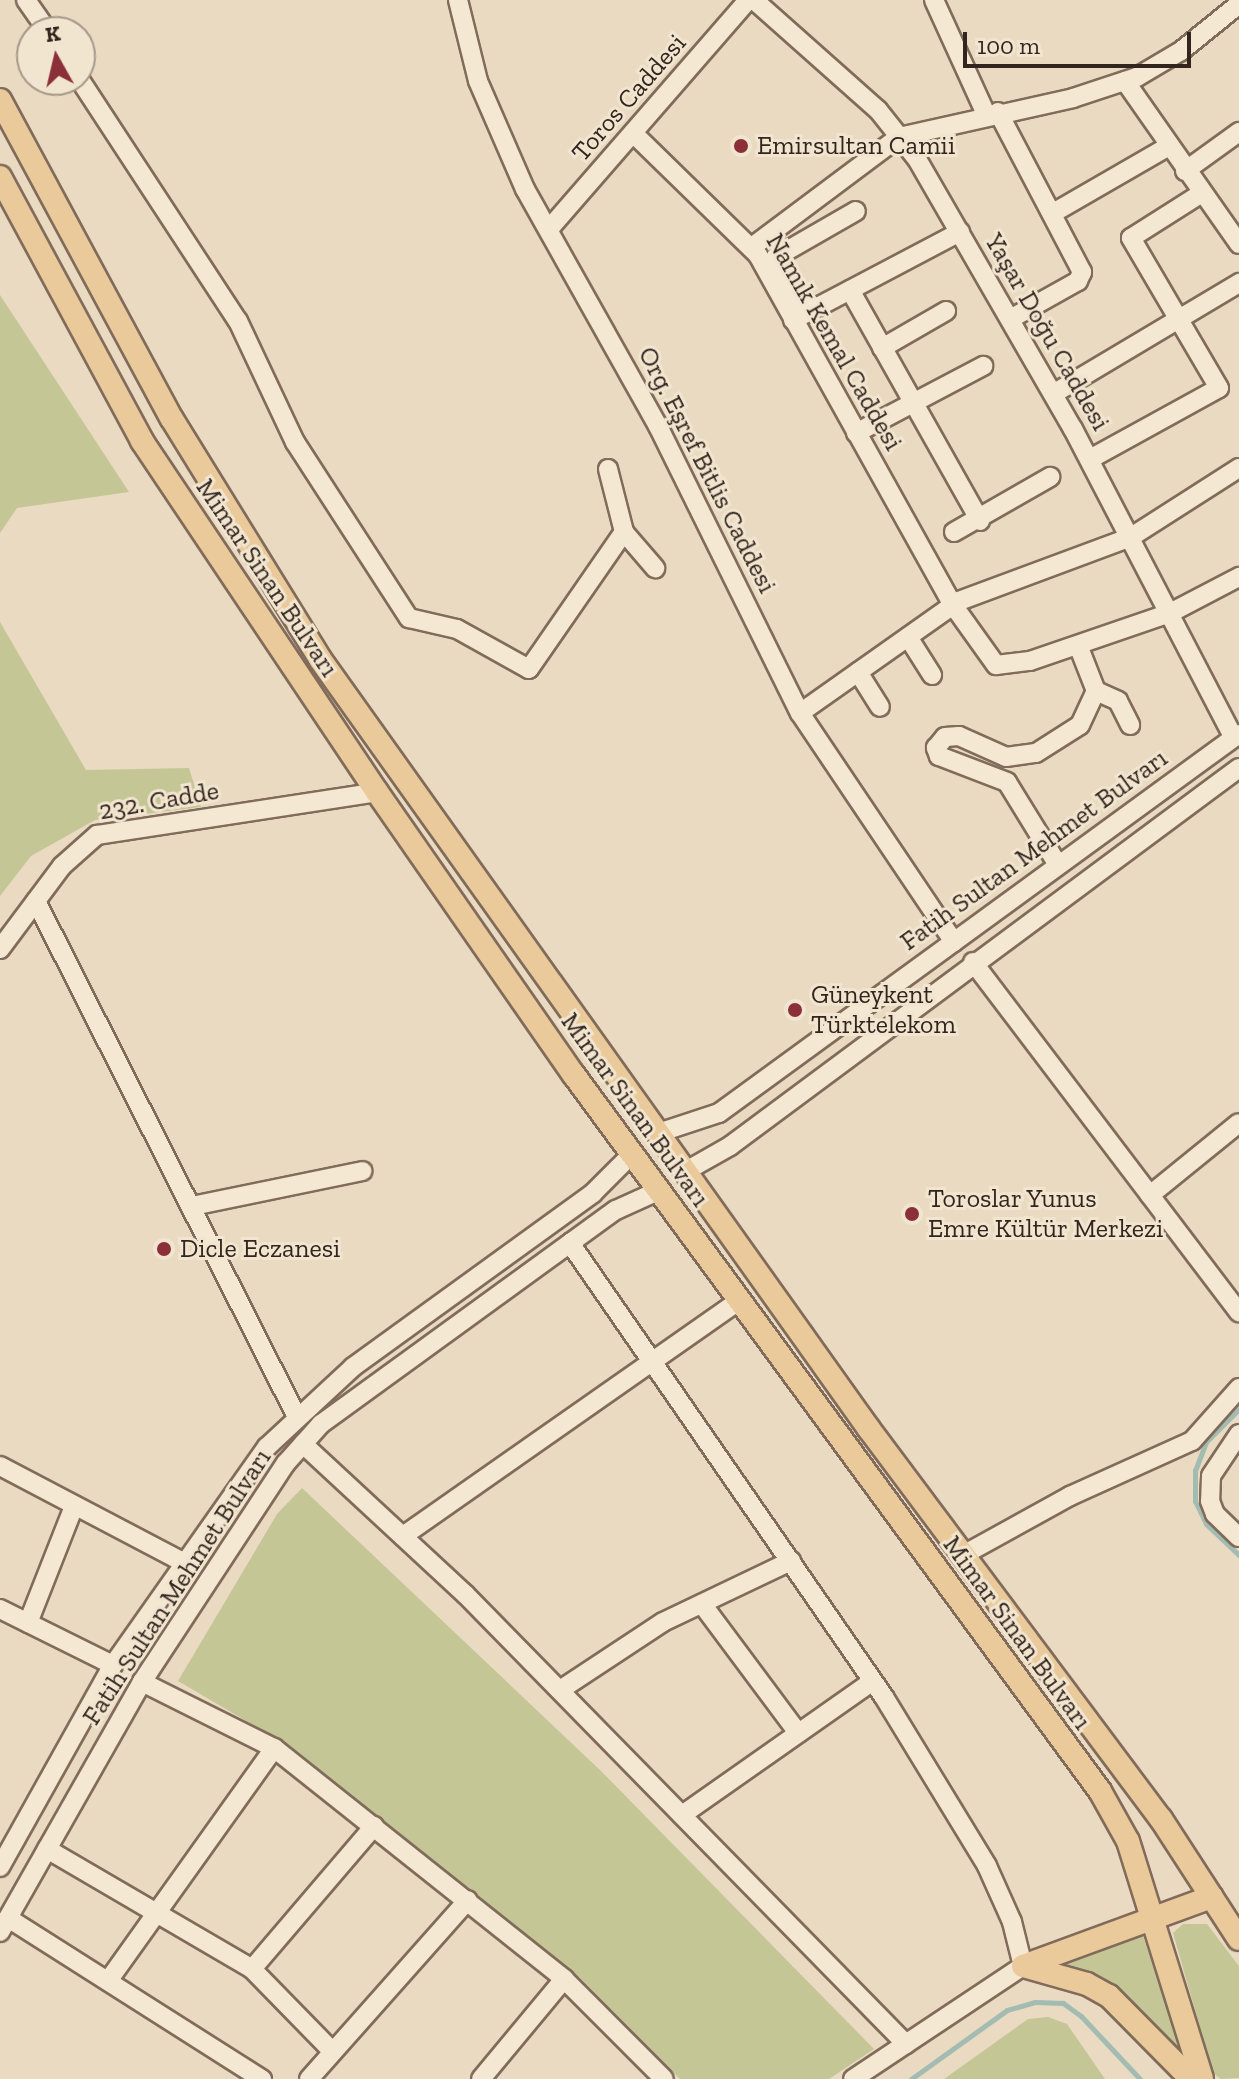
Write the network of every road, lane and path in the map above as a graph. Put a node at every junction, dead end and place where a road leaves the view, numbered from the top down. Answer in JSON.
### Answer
{"nodes":[{"id":1,"x":458,"y":0,"type":"edge"},
{"id":2,"x":748,"y":0,"type":"edge"},
{"id":3,"x":754,"y":0,"type":"edge"},
{"id":4,"x":934,"y":0,"type":"edge"},
{"id":5,"x":1236,"y":5,"type":"edge"},
{"id":6,"x":1125,"y":81,"type":"junction"},
{"id":7,"x":90,"y":96,"type":"edge"},
{"id":8,"x":0,"y":100,"type":"edge"},
{"id":9,"x":992,"y":113,"type":"junction"},
{"id":10,"x":1239,"y":132,"type":"edge"},
{"id":11,"x":634,"y":134,"type":"junction"},
{"id":12,"x":899,"y":137,"type":"junction"},
{"id":13,"x":1169,"y":146,"type":"junction"},
{"id":14,"x":1185,"y":171,"type":"junction"},
{"id":15,"x":0,"y":177,"type":"edge"},
{"id":16,"x":1202,"y":193,"type":"junction"},
{"id":17,"x":806,"y":207,"type":"junction"},
{"id":18,"x":856,"y":211,"type":"dead end"},
{"id":19,"x":1053,"y":213,"type":"junction"},
{"id":20,"x":549,"y":229,"type":"junction"},
{"id":21,"x":818,"y":231,"type":"junction"},
{"id":22,"x":960,"y":232,"type":"junction"},
{"id":23,"x":1239,"y":244,"type":"edge"},
{"id":24,"x":752,"y":247,"type":"junction"},
{"id":25,"x":1239,"y":283,"type":"edge"},
{"id":26,"x":850,"y":290,"type":"junction"},
{"id":27,"x":946,"y":311,"type":"dead end"},
{"id":28,"x":801,"y":316,"type":"junction"},
{"id":29,"x":1181,"y":318,"type":"junction"},
{"id":30,"x":1010,"y":319,"type":"junction"},
{"id":31,"x":882,"y":348,"type":"junction"},
{"id":32,"x":983,"y":366,"type":"dead end"},
{"id":33,"x":1053,"y":394,"type":"junction"},
{"id":34,"x":912,"y":403,"type":"junction"},
{"id":35,"x":856,"y":433,"type":"junction"},
{"id":36,"x":1090,"y":459,"type":"junction"},
{"id":37,"x":1239,"y":468,"type":"edge"},
{"id":38,"x":608,"y":469,"type":"dead end"},
{"id":39,"x":1050,"y":477,"type":"dead end"},
{"id":40,"x":980,"y":521,"type":"junction"},
{"id":41,"x":624,"y":532,"type":"junction"},
{"id":42,"x":954,"y":532,"type":"dead end"},
{"id":43,"x":1131,"y":537,"type":"junction"},
{"id":44,"x":655,"y":568,"type":"dead end"},
{"id":45,"x":1239,"y":577,"type":"edge"},
{"id":46,"x":953,"y":605,"type":"junction"},
{"id":47,"x":1170,"y":613,"type":"junction"},
{"id":48,"x":908,"y":637,"type":"junction"},
{"id":49,"x":1078,"y":645,"type":"junction"},
{"id":50,"x":858,"y":672,"type":"junction"},
{"id":51,"x":932,"y":675,"type":"dead end"},
{"id":52,"x":1096,"y":691,"type":"junction"},
{"id":53,"x":880,"y":707,"type":"dead end"},
{"id":54,"x":800,"y":713,"type":"junction"},
{"id":55,"x":1130,"y":725,"type":"dead end"},
{"id":56,"x":1236,"y":735,"type":"edge"},
{"id":57,"x":1239,"y":768,"type":"edge"},
{"id":58,"x":377,"y":792,"type":"junction"},
{"id":59,"x":1058,"y":865,"type":"junction"},
{"id":60,"x":36,"y":901,"type":"junction"},
{"id":61,"x":954,"y":942,"type":"junction"},
{"id":62,"x":0,"y":949,"type":"edge"},
{"id":63,"x":973,"y":962,"type":"junction"},
{"id":64,"x":1239,"y":1123,"type":"edge"},
{"id":65,"x":658,"y":1133,"type":"junction"},
{"id":66,"x":632,"y":1154,"type":"junction"},
{"id":67,"x":362,"y":1171,"type":"dead end"},
{"id":68,"x":686,"y":1171,"type":"junction"},
{"id":69,"x":658,"y":1191,"type":"junction"},
{"id":70,"x":1150,"y":1195,"type":"junction"},
{"id":71,"x":192,"y":1206,"type":"junction"},
{"id":72,"x":570,"y":1243,"type":"junction"},
{"id":73,"x":739,"y":1301,"type":"junction"},
{"id":74,"x":1239,"y":1313,"type":"edge"},
{"id":75,"x":653,"y":1360,"type":"junction"},
{"id":76,"x":1239,"y":1388,"type":"edge"},
{"id":77,"x":296,"y":1415,"type":"junction"},
{"id":78,"x":1239,"y":1434,"type":"edge"},
{"id":79,"x":303,"y":1444,"type":"junction"},
{"id":80,"x":0,"y":1466,"type":"edge"},
{"id":81,"x":74,"y":1506,"type":"junction"},
{"id":82,"x":403,"y":1536,"type":"junction"},
{"id":83,"x":1239,"y":1537,"type":"edge"},
{"id":84,"x":965,"y":1554,"type":"junction"},
{"id":85,"x":791,"y":1561,"type":"junction"},
{"id":86,"x":187,"y":1564,"type":"junction"},
{"id":87,"x":702,"y":1604,"type":"junction"},
{"id":88,"x":0,"y":1609,"type":"edge"},
{"id":89,"x":28,"y":1623,"type":"junction"},
{"id":90,"x":113,"y":1665,"type":"junction"},
{"id":91,"x":873,"y":1681,"type":"junction"},
{"id":92,"x":142,"y":1682,"type":"junction"},
{"id":93,"x":560,"y":1690,"type":"junction"},
{"id":94,"x":798,"y":1733,"type":"junction"},
{"id":95,"x":274,"y":1748,"type":"junction"},
{"id":96,"x":682,"y":1815,"type":"junction"},
{"id":97,"x":374,"y":1826,"type":"junction"},
{"id":98,"x":47,"y":1849,"type":"junction"},
{"id":99,"x":0,"y":1867,"type":"edge"},
{"id":100,"x":1212,"y":1897,"type":"junction"},
{"id":101,"x":468,"y":1900,"type":"junction"},
{"id":102,"x":157,"y":1913,"type":"junction"},
{"id":103,"x":1153,"y":1918,"type":"junction"},
{"id":104,"x":4,"y":1925,"type":"edge"},
{"id":105,"x":1239,"y":1939,"type":"edge"},
{"id":106,"x":1023,"y":1966,"type":"junction"},
{"id":107,"x":252,"y":1969,"type":"junction"},
{"id":108,"x":564,"y":1979,"type":"junction"},
{"id":109,"x":108,"y":1981,"type":"junction"},
{"id":110,"x":906,"y":2044,"type":"junction"},
{"id":111,"x":332,"y":2051,"type":"junction"},
{"id":112,"x":660,"y":2078,"type":"edge"},
{"id":113,"x":262,"y":2079,"type":"edge"},
{"id":114,"x":309,"y":2079,"type":"edge"},
{"id":115,"x":481,"y":2079,"type":"edge"},
{"id":116,"x":853,"y":2079,"type":"edge"},
{"id":117,"x":1191,"y":2079,"type":"edge"},
{"id":118,"x":1202,"y":2079,"type":"edge"}],
"edges":[{"from":1,"to":20,"type":"street","name":"Org. Eşref Bitlis Caddesi"},
{"from":2,"to":11,"type":"street","name":"Toros Caddesi"},
{"from":3,"to":12,"type":"street","name":"Yaşar Doğu Caddesi"},
{"from":4,"to":9,"type":"street"},
{"from":5,"to":6,"type":"street"},
{"from":6,"to":9,"type":"street"},
{"from":6,"to":13,"type":"street"},
{"from":7,"to":41,"type":"street"},
{"from":8,"to":65,"type":"main road","name":"Mimar Sinan Bulvarı"},
{"from":9,"to":12,"type":"street"},
{"from":9,"to":19,"type":"street"},
{"from":10,"to":14,"type":"street"},
{"from":11,"to":20,"type":"street","name":"Toros Caddesi"},
{"from":11,"to":24,"type":"street","name":"Namık Kemal Caddesi"},
{"from":12,"to":17,"type":"street"},
{"from":12,"to":22,"type":"street","name":"Yaşar Doğu Caddesi"},
{"from":13,"to":14,"type":"street"},
{"from":13,"to":19,"type":"street"},
{"from":14,"to":16,"type":"street"},
{"from":15,"to":58,"type":"main road","name":"Mimar Sinan Bulvarı"},
{"from":16,"to":23,"type":"street"},
{"from":16,"to":29,"type":"street"},
{"from":17,"to":21,"type":"street"},
{"from":17,"to":24,"type":"street"},
{"from":18,"to":21,"type":"street"},
{"from":19,"to":30,"type":"street"},
{"from":20,"to":54,"type":"street","name":"Org. Eşref Bitlis Caddesi"},
{"from":21,"to":28,"type":"street"},
{"from":22,"to":26,"type":"street"},
{"from":22,"to":30,"type":"street","name":"Yaşar Doğu Caddesi"},
{"from":24,"to":28,"type":"street","name":"Namık Kemal Caddesi"},
{"from":25,"to":29,"type":"street"},
{"from":26,"to":28,"type":"street"},
{"from":26,"to":31,"type":"street"},
{"from":27,"to":31,"type":"street"},
{"from":28,"to":35,"type":"street","name":"Namık Kemal Caddesi"},
{"from":29,"to":33,"type":"street"},
{"from":29,"to":36,"type":"street"},
{"from":30,"to":33,"type":"street","name":"Yaşar Doğu Caddesi"},
{"from":31,"to":34,"type":"street"},
{"from":32,"to":34,"type":"street"},
{"from":33,"to":36,"type":"street","name":"Yaşar Doğu Caddesi"},
{"from":34,"to":35,"type":"street"},
{"from":34,"to":40,"type":"street"},
{"from":35,"to":46,"type":"street","name":"Namık Kemal Caddesi"},
{"from":36,"to":43,"type":"street","name":"Yaşar Doğu Caddesi"},
{"from":37,"to":43,"type":"street"},
{"from":38,"to":41,"type":"street"},
{"from":39,"to":40,"type":"street"},
{"from":40,"to":42,"type":"street"},
{"from":41,"to":44,"type":"street"},
{"from":43,"to":46,"type":"street"},
{"from":43,"to":47,"type":"street","name":"Yaşar Doğu Caddesi"},
{"from":45,"to":47,"type":"street"},
{"from":46,"to":48,"type":"street"},
{"from":46,"to":49,"type":"street","name":"Namık Kemal Caddesi"},
{"from":47,"to":49,"type":"street"},
{"from":47,"to":56,"type":"street","name":"Yaşar Doğu Caddesi"},
{"from":48,"to":50,"type":"street"},
{"from":48,"to":51,"type":"street"},
{"from":49,"to":52,"type":"street"},
{"from":50,"to":53,"type":"street"},
{"from":50,"to":54,"type":"street"},
{"from":52,"to":55,"type":"street"},
{"from":52,"to":59,"type":"street"},
{"from":54,"to":61,"type":"street","name":"Org. Eşref Bitlis Caddesi"},
{"from":56,"to":59,"type":"street","name":"Fatih Sultan Mehmet Bulvarı"},
{"from":57,"to":63,"type":"street","name":"Fatih Sultan Mehmet Bulvarı"},
{"from":58,"to":60,"type":"street","name":"232. Cadde"},
{"from":58,"to":66,"type":"main road","name":"Mimar Sinan Bulvarı"},
{"from":59,"to":61,"type":"street","name":"Fatih Sultan Mehmet Bulvarı"},
{"from":60,"to":62,"type":"street","name":"232. Cadde"},
{"from":60,"to":71,"type":"street"},
{"from":61,"to":65,"type":"street","name":"Fatih Sultan Mehmet Bulvarı"},
{"from":63,"to":68,"type":"street","name":"Fatih Sultan Mehmet Bulvarı"},
{"from":63,"to":70,"type":"street"},
{"from":64,"to":70,"type":"street"},
{"from":65,"to":66,"type":"main road"},
{"from":65,"to":68,"type":"main road","name":"Mimar Sinan Bulvarı"},
{"from":66,"to":69,"type":"main road","name":"Mimar Sinan Bulvarı"},
{"from":66,"to":77,"type":"street","name":"Fatih Sultan Mehmet Bulvarı"},
{"from":67,"to":71,"type":"street"},
{"from":68,"to":69,"type":"main road"},
{"from":68,"to":84,"type":"main road","name":"Mimar Sinan Bulvarı"},
{"from":69,"to":72,"type":"street","name":"Fatih Sultan Mehmet Bulvarı"},
{"from":69,"to":73,"type":"main road","name":"Mimar Sinan Bulvarı"},
{"from":70,"to":74,"type":"street"},
{"from":71,"to":77,"type":"street"},
{"from":72,"to":75,"type":"street"},
{"from":72,"to":79,"type":"street","name":"Fatih Sultan Mehmet Bulvarı"},
{"from":73,"to":75,"type":"street"},
{"from":73,"to":103,"type":"main road","name":"Mimar Sinan Bulvarı"},
{"from":75,"to":82,"type":"street"},
{"from":75,"to":85,"type":"street"},
{"from":76,"to":84,"type":"street"},
{"from":77,"to":86,"type":"street","name":"Fatih Sultan Mehmet Bulvarı"},
{"from":78,"to":83,"type":"street"},
{"from":79,"to":82,"type":"street"},
{"from":79,"to":92,"type":"street","name":"Fatih Sultan Mehmet Bulvarı"},
{"from":80,"to":81,"type":"street"},
{"from":81,"to":86,"type":"street"},
{"from":81,"to":89,"type":"street"},
{"from":82,"to":93,"type":"street"},
{"from":84,"to":100,"type":"main road","name":"Mimar Sinan Bulvarı"},
{"from":85,"to":87,"type":"street"},
{"from":85,"to":91,"type":"street"},
{"from":86,"to":90,"type":"street","name":"Fatih Sultan Mehmet Bulvarı"},
{"from":87,"to":93,"type":"street"},
{"from":87,"to":94,"type":"street"},
{"from":88,"to":89,"type":"street"},
{"from":89,"to":90,"type":"street"},
{"from":90,"to":99,"type":"street","name":"Fatih Sultan Mehmet Bulvarı"},
{"from":91,"to":94,"type":"street"},
{"from":91,"to":106,"type":"street"},
{"from":92,"to":95,"type":"street"},
{"from":92,"to":98,"type":"street","name":"Fatih Sultan Mehmet Bulvarı"},
{"from":93,"to":96,"type":"street"},
{"from":94,"to":96,"type":"street"},
{"from":95,"to":97,"type":"street"},
{"from":95,"to":102,"type":"street"},
{"from":96,"to":110,"type":"street"},
{"from":97,"to":101,"type":"street"},
{"from":97,"to":107,"type":"street"},
{"from":98,"to":102,"type":"street"},
{"from":98,"to":104,"type":"street","name":"Fatih Sultan Mehmet Bulvarı"},
{"from":100,"to":103,"type":"main road"},
{"from":100,"to":105,"type":"main road","name":"Mimar Sinan Bulvarı"},
{"from":101,"to":108,"type":"street"},
{"from":101,"to":111,"type":"street"},
{"from":102,"to":107,"type":"street"},
{"from":102,"to":109,"type":"street"},
{"from":103,"to":106,"type":"main road"},
{"from":103,"to":118,"type":"main road","name":"Mimar Sinan Bulvarı"},
{"from":104,"to":109,"type":"street"},
{"from":106,"to":110,"type":"street"},
{"from":106,"to":117,"type":"main road"},
{"from":107,"to":111,"type":"street"},
{"from":108,"to":112,"type":"street"},
{"from":108,"to":115,"type":"street"},
{"from":109,"to":113,"type":"street"},
{"from":110,"to":116,"type":"street"},
{"from":111,"to":114,"type":"street"}]}
